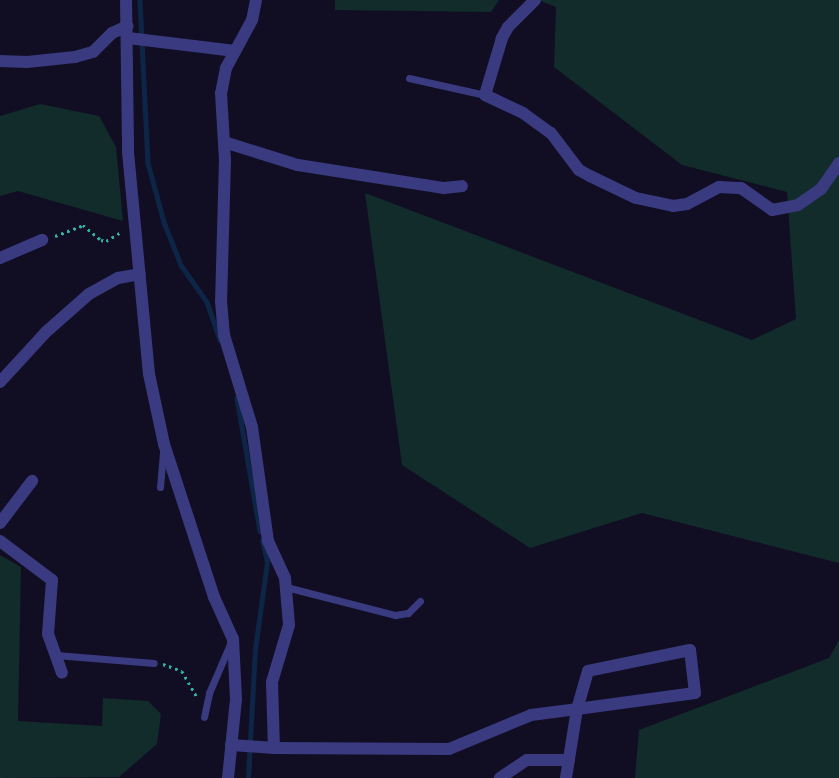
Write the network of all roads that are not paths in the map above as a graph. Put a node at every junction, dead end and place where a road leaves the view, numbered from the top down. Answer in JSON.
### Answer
{"nodes":[{"id":1,"x":126,"y":0,"type":"edge"},
{"id":2,"x":256,"y":0,"type":"edge"},
{"id":3,"x":534,"y":0,"type":"edge"},
{"id":4,"x":130,"y":34,"type":"junction"},
{"id":5,"x":235,"y":51,"type":"junction"},
{"id":6,"x":0,"y":60,"type":"edge"},
{"id":7,"x":409,"y":78,"type":"dead end"},
{"id":8,"x":484,"y":95,"type":"junction"},
{"id":9,"x":224,"y":142,"type":"junction"},
{"id":10,"x":839,"y":163,"type":"edge"},
{"id":11,"x":462,"y":186,"type":"dead end"},
{"id":12,"x":42,"y":240,"type":"road end"},
{"id":13,"x":0,"y":258,"type":"edge"},
{"id":14,"x":140,"y":274,"type":"junction"},
{"id":15,"x":0,"y":382,"type":"edge"},
{"id":16,"x":164,"y":444,"type":"junction"},
{"id":17,"x":32,"y":481,"type":"dead end"},
{"id":18,"x":160,"y":487,"type":"dead end"},
{"id":19,"x":0,"y":523,"type":"edge"},
{"id":20,"x":0,"y":541,"type":"edge"},
{"id":21,"x":286,"y":587,"type":"junction"},
{"id":22,"x":420,"y":601,"type":"dead end"},
{"id":23,"x":232,"y":639,"type":"junction"},
{"id":24,"x":56,"y":655,"type":"junction"},
{"id":25,"x":154,"y":663,"type":"road end"},
{"id":26,"x":62,"y":673,"type":"dead end"},
{"id":27,"x":578,"y":709,"type":"junction"},
{"id":28,"x":204,"y":717,"type":"dead end"},
{"id":29,"x":232,"y":745,"type":"junction"},
{"id":30,"x":274,"y":748,"type":"junction"},
{"id":31,"x":569,"y":760,"type":"junction"},
{"id":32,"x":228,"y":778,"type":"edge"},
{"id":33,"x":500,"y":778,"type":"edge"},
{"id":34,"x":566,"y":778,"type":"edge"}],
"edges":[{"from":1,"to":4,"type":"street"},
{"from":2,"to":5,"type":"street"},
{"from":3,"to":8,"type":"street"},
{"from":4,"to":5,"type":"street"},
{"from":4,"to":6,"type":"street"},
{"from":4,"to":14,"type":"street"},
{"from":5,"to":9,"type":"street"},
{"from":7,"to":8,"type":"lane"},
{"from":8,"to":10,"type":"street"},
{"from":9,"to":11,"type":"street"},
{"from":9,"to":21,"type":"street"},
{"from":12,"to":13,"type":"street"},
{"from":14,"to":15,"type":"street"},
{"from":14,"to":16,"type":"street"},
{"from":16,"to":18,"type":"lane"},
{"from":16,"to":23,"type":"street"},
{"from":17,"to":19,"type":"street"},
{"from":20,"to":24,"type":"street"},
{"from":21,"to":22,"type":"lane"},
{"from":21,"to":30,"type":"street"},
{"from":23,"to":28,"type":"lane"},
{"from":23,"to":29,"type":"street"},
{"from":24,"to":25,"type":"lane"},
{"from":24,"to":26,"type":"street"},
{"from":27,"to":27,"type":"street"},
{"from":27,"to":30,"type":"street"},
{"from":27,"to":31,"type":"street"},
{"from":29,"to":30,"type":"street"},
{"from":29,"to":32,"type":"street"},
{"from":31,"to":33,"type":"street"},
{"from":31,"to":34,"type":"street"}]}
